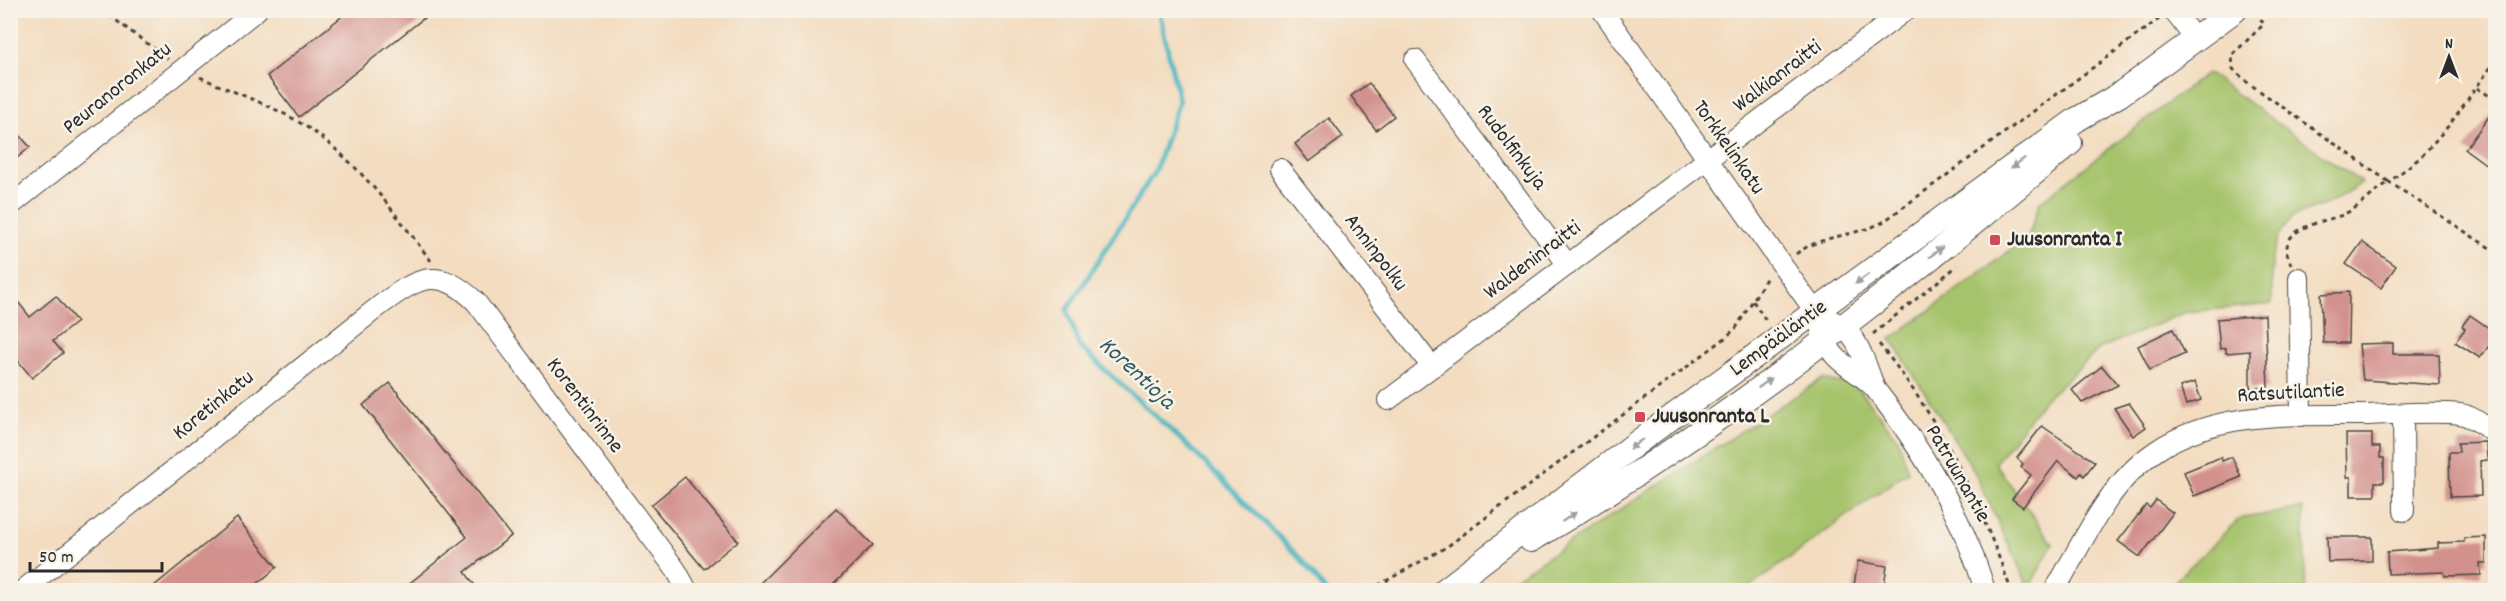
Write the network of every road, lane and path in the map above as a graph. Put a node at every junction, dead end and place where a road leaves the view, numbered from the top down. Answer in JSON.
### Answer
{"nodes":[{"id":1,"x":102,"y":10,"type":"edge"},
{"id":2,"x":256,"y":10,"type":"edge"},
{"id":3,"x":1602,"y":10,"type":"edge"},
{"id":4,"x":1906,"y":10,"type":"edge"},
{"id":5,"x":2235,"y":10,"type":"edge"},
{"id":6,"x":2254,"y":10,"type":"edge"},
{"id":7,"x":2167,"y":14,"type":"edge"},
{"id":8,"x":2194,"y":38,"type":"junction"},
{"id":9,"x":1415,"y":60,"type":"dead end"},
{"id":10,"x":2496,"y":60,"type":"edge"},
{"id":11,"x":182,"y":69,"type":"junction"},
{"id":12,"x":2476,"y":87,"type":"junction"},
{"id":13,"x":2119,"y":95,"type":"junction"},
{"id":14,"x":2496,"y":100,"type":"edge"},
{"id":15,"x":1707,"y":160,"type":"junction"},
{"id":16,"x":1280,"y":169,"type":"dead end"},
{"id":17,"x":2389,"y":182,"type":"junction"},
{"id":18,"x":10,"y":206,"type":"edge"},
{"id":19,"x":2496,"y":252,"type":"edge"},
{"id":20,"x":1568,"y":265,"type":"junction"},
{"id":21,"x":1781,"y":266,"type":"junction"},
{"id":22,"x":1957,"y":266,"type":"dead end"},
{"id":23,"x":2299,"y":278,"type":"joint"},
{"id":24,"x":445,"y":279,"type":"junction"},
{"id":25,"x":1816,"y":313,"type":"junction"},
{"id":26,"x":1833,"y":332,"type":"junction"},
{"id":27,"x":1871,"y":335,"type":"dead end"},
{"id":28,"x":1432,"y":367,"type":"junction"},
{"id":29,"x":1388,"y":400,"type":"dead end"},
{"id":30,"x":2403,"y":414,"type":"junction"},
{"id":31,"x":2301,"y":416,"type":"junction"},
{"id":32,"x":2496,"y":434,"type":"edge"},
{"id":33,"x":2404,"y":511,"type":"dead end"},
{"id":34,"x":23,"y":591,"type":"edge"},
{"id":35,"x":687,"y":591,"type":"edge"},
{"id":36,"x":1370,"y":591,"type":"edge"},
{"id":37,"x":1446,"y":591,"type":"edge"},
{"id":38,"x":1985,"y":591,"type":"edge"},
{"id":39,"x":2055,"y":591,"type":"edge"}],
"edges":[{"from":1,"to":11,"type":"path"},
{"from":2,"to":11,"type":"street","name":"Peuranoronkatu"},
{"from":3,"to":15,"type":"street","name":"Torkkelinkatu"},
{"from":4,"to":15,"type":"street","name":"Walkianraitti"},
{"from":5,"to":8,"type":"main road","name":"Lempääläntie"},
{"from":6,"to":17,"type":"path"},
{"from":7,"to":8,"type":"street"},
{"from":7,"to":21,"type":"path"},
{"from":8,"to":13,"type":"main road","name":"Lempääläntie"},
{"from":9,"to":20,"type":"street","name":"Rudolfinkuja"},
{"from":10,"to":12,"type":"path"},
{"from":11,"to":18,"type":"street","name":"Peuranoronkatu"},
{"from":11,"to":24,"type":"path"},
{"from":12,"to":14,"type":"path"},
{"from":12,"to":17,"type":"path"},
{"from":13,"to":25,"type":"main road","name":"Lempääläntie","one_way":true},
{"from":26,"to":13,"type":"main road","name":"Lempääläntie","one_way":true},
{"from":15,"to":20,"type":"street","name":"Waldeninraitti"},
{"from":15,"to":21,"type":"street","name":"Torkkelinkatu"},
{"from":16,"to":28,"type":"street","name":"Anninpolku"},
{"from":17,"to":19,"type":"path"},
{"from":17,"to":23,"type":"path"},
{"from":20,"to":28,"type":"street","name":"Waldeninraitti"},
{"from":21,"to":25,"type":"street","name":"Torkkelinkatu"},
{"from":21,"to":36,"type":"path"},
{"from":22,"to":27,"type":"path"},
{"from":23,"to":31,"type":"street"},
{"from":24,"to":34,"type":"street","name":"Koretinkatu"},
{"from":24,"to":35,"type":"street","name":"Korentinrinne"},
{"from":25,"to":26,"type":"street","name":"Patruunantie"},
{"from":25,"to":37,"type":"main road","name":"Lempääläntie","one_way":true},
{"from":37,"to":26,"type":"main road","name":"Lempääläntie","one_way":true},
{"from":26,"to":38,"type":"street","name":"Patruunantie"},
{"from":28,"to":29,"type":"street","name":"Waldeninraitti"},
{"from":30,"to":31,"type":"street","name":"Ratsutilantie"},
{"from":30,"to":32,"type":"street","name":"Ratsutilantie"},
{"from":30,"to":33,"type":"street"},
{"from":31,"to":39,"type":"street","name":"Ratsutilantie"}]}
